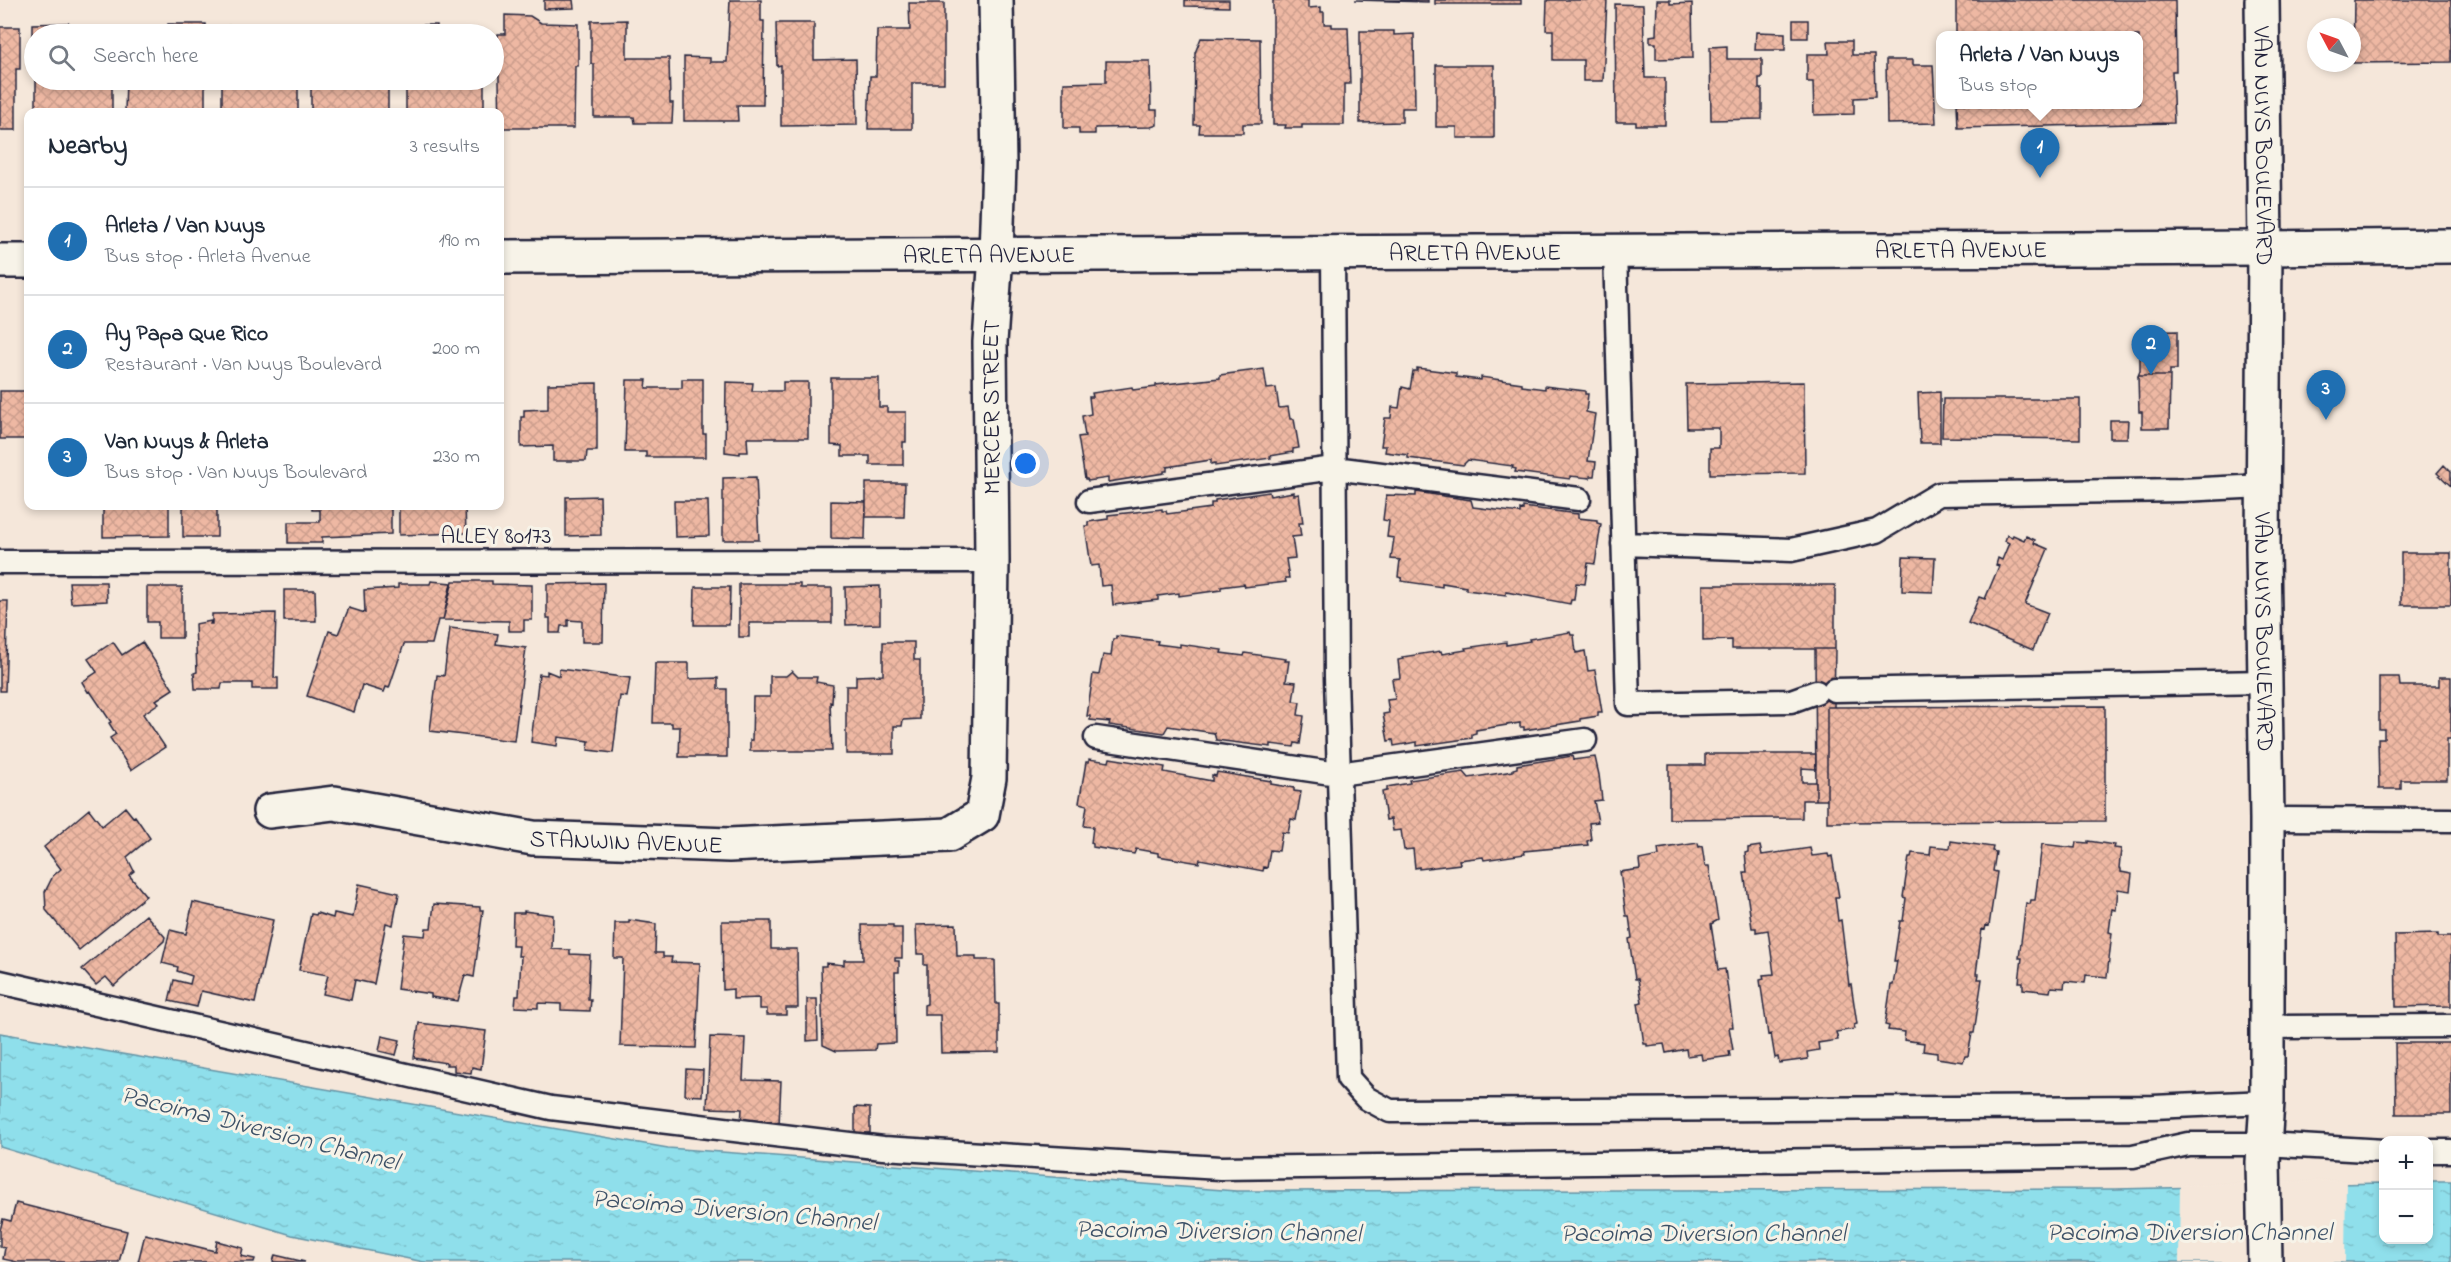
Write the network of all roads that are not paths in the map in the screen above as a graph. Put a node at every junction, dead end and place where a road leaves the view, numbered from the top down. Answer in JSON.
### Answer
{"nodes":[{"id":1,"x":996,"y":0,"type":"edge"},
{"id":2,"x":2262,"y":0,"type":"edge"},
{"id":3,"x":2451,"y":246,"type":"edge"},
{"id":4,"x":2265,"y":248,"type":"junction"},
{"id":5,"x":1615,"y":250,"type":"junction"},
{"id":6,"x":1333,"y":252,"type":"junction"},
{"id":7,"x":996,"y":255,"type":"junction"},
{"id":8,"x":504,"y":257,"type":"edge"},
{"id":9,"x":0,"y":261,"type":"edge"},
{"id":10,"x":24,"y":261,"type":"edge"},
{"id":11,"x":1334,"y":468,"type":"junction"},
{"id":12,"x":2264,"y":486,"type":"junction"},
{"id":13,"x":1579,"y":499,"type":"dead end"},
{"id":14,"x":1089,"y":501,"type":"dead end"},
{"id":15,"x":1623,"y":544,"type":"junction"},
{"id":16,"x":992,"y":561,"type":"junction"},
{"id":17,"x":0,"y":562,"type":"edge"},
{"id":18,"x":2266,"y":682,"type":"junction"},
{"id":19,"x":1096,"y":738,"type":"dead end"},
{"id":20,"x":1585,"y":740,"type":"dead end"},
{"id":21,"x":1338,"y":774,"type":"junction"},
{"id":22,"x":270,"y":811,"type":"dead end"},
{"id":23,"x":982,"y":815,"type":"joint"},
{"id":24,"x":2267,"y":819,"type":"junction"},
{"id":25,"x":2451,"y":820,"type":"edge"},
{"id":26,"x":0,"y":982,"type":"edge"},
{"id":27,"x":2451,"y":1026,"type":"edge"},
{"id":28,"x":2267,"y":1027,"type":"junction"},
{"id":29,"x":2267,"y":1102,"type":"junction"},
{"id":30,"x":2379,"y":1151,"type":"edge"},
{"id":31,"x":2433,"y":1151,"type":"edge"},
{"id":32,"x":2451,"y":1151,"type":"edge"},
{"id":33,"x":2264,"y":1153,"type":"junction"},
{"id":34,"x":2265,"y":1262,"type":"edge"}],
"edges":[{"from":1,"to":7,"type":"main road","name":"MERCER STREET"},
{"from":2,"to":4,"type":"main road","name":"VAN NUYS BOULEVARD"},
{"from":3,"to":4,"type":"main road","name":"ARLETA AVENUE"},
{"from":4,"to":5,"type":"main road","name":"ARLETA AVENUE"},
{"from":4,"to":12,"type":"main road","name":"VAN NUYS BOULEVARD"},
{"from":5,"to":6,"type":"main road","name":"ARLETA AVENUE"},
{"from":5,"to":15,"type":"lane"},
{"from":6,"to":7,"type":"main road","name":"ARLETA AVENUE"},
{"from":6,"to":11,"type":"lane"},
{"from":7,"to":8,"type":"main road","name":"ARLETA AVENUE"},
{"from":7,"to":16,"type":"main road","name":"MERCER STREET"},
{"from":9,"to":10,"type":"main road"},
{"from":11,"to":13,"type":"lane"},
{"from":11,"to":14,"type":"lane"},
{"from":11,"to":21,"type":"lane"},
{"from":12,"to":15,"type":"lane"},
{"from":12,"to":18,"type":"main road","name":"VAN NUYS BOULEVARD"},
{"from":15,"to":18,"type":"lane"},
{"from":16,"to":17,"type":"lane","name":"ALLEY 80173"},
{"from":16,"to":23,"type":"main road","name":"MERCER STREET"},
{"from":18,"to":24,"type":"main road","name":"VAN NUYS BOULEVARD"},
{"from":19,"to":21,"type":"lane"},
{"from":20,"to":21,"type":"lane"},
{"from":21,"to":29,"type":"lane"},
{"from":22,"to":23,"type":"main road","name":"STANWIN AVENUE"},
{"from":24,"to":25,"type":"lane"},
{"from":24,"to":28,"type":"main road","name":"VAN NUYS BOULEVARD"},
{"from":26,"to":33,"type":"lane"},
{"from":27,"to":28,"type":"lane"},
{"from":28,"to":29,"type":"main road","name":"VAN NUYS BOULEVARD"},
{"from":29,"to":33,"type":"main road","name":"VAN NUYS BOULEVARD"},
{"from":30,"to":33,"type":"lane"},
{"from":31,"to":32,"type":"lane"},
{"from":33,"to":34,"type":"main road","name":"VAN NUYS BOULEVARD"}]}
